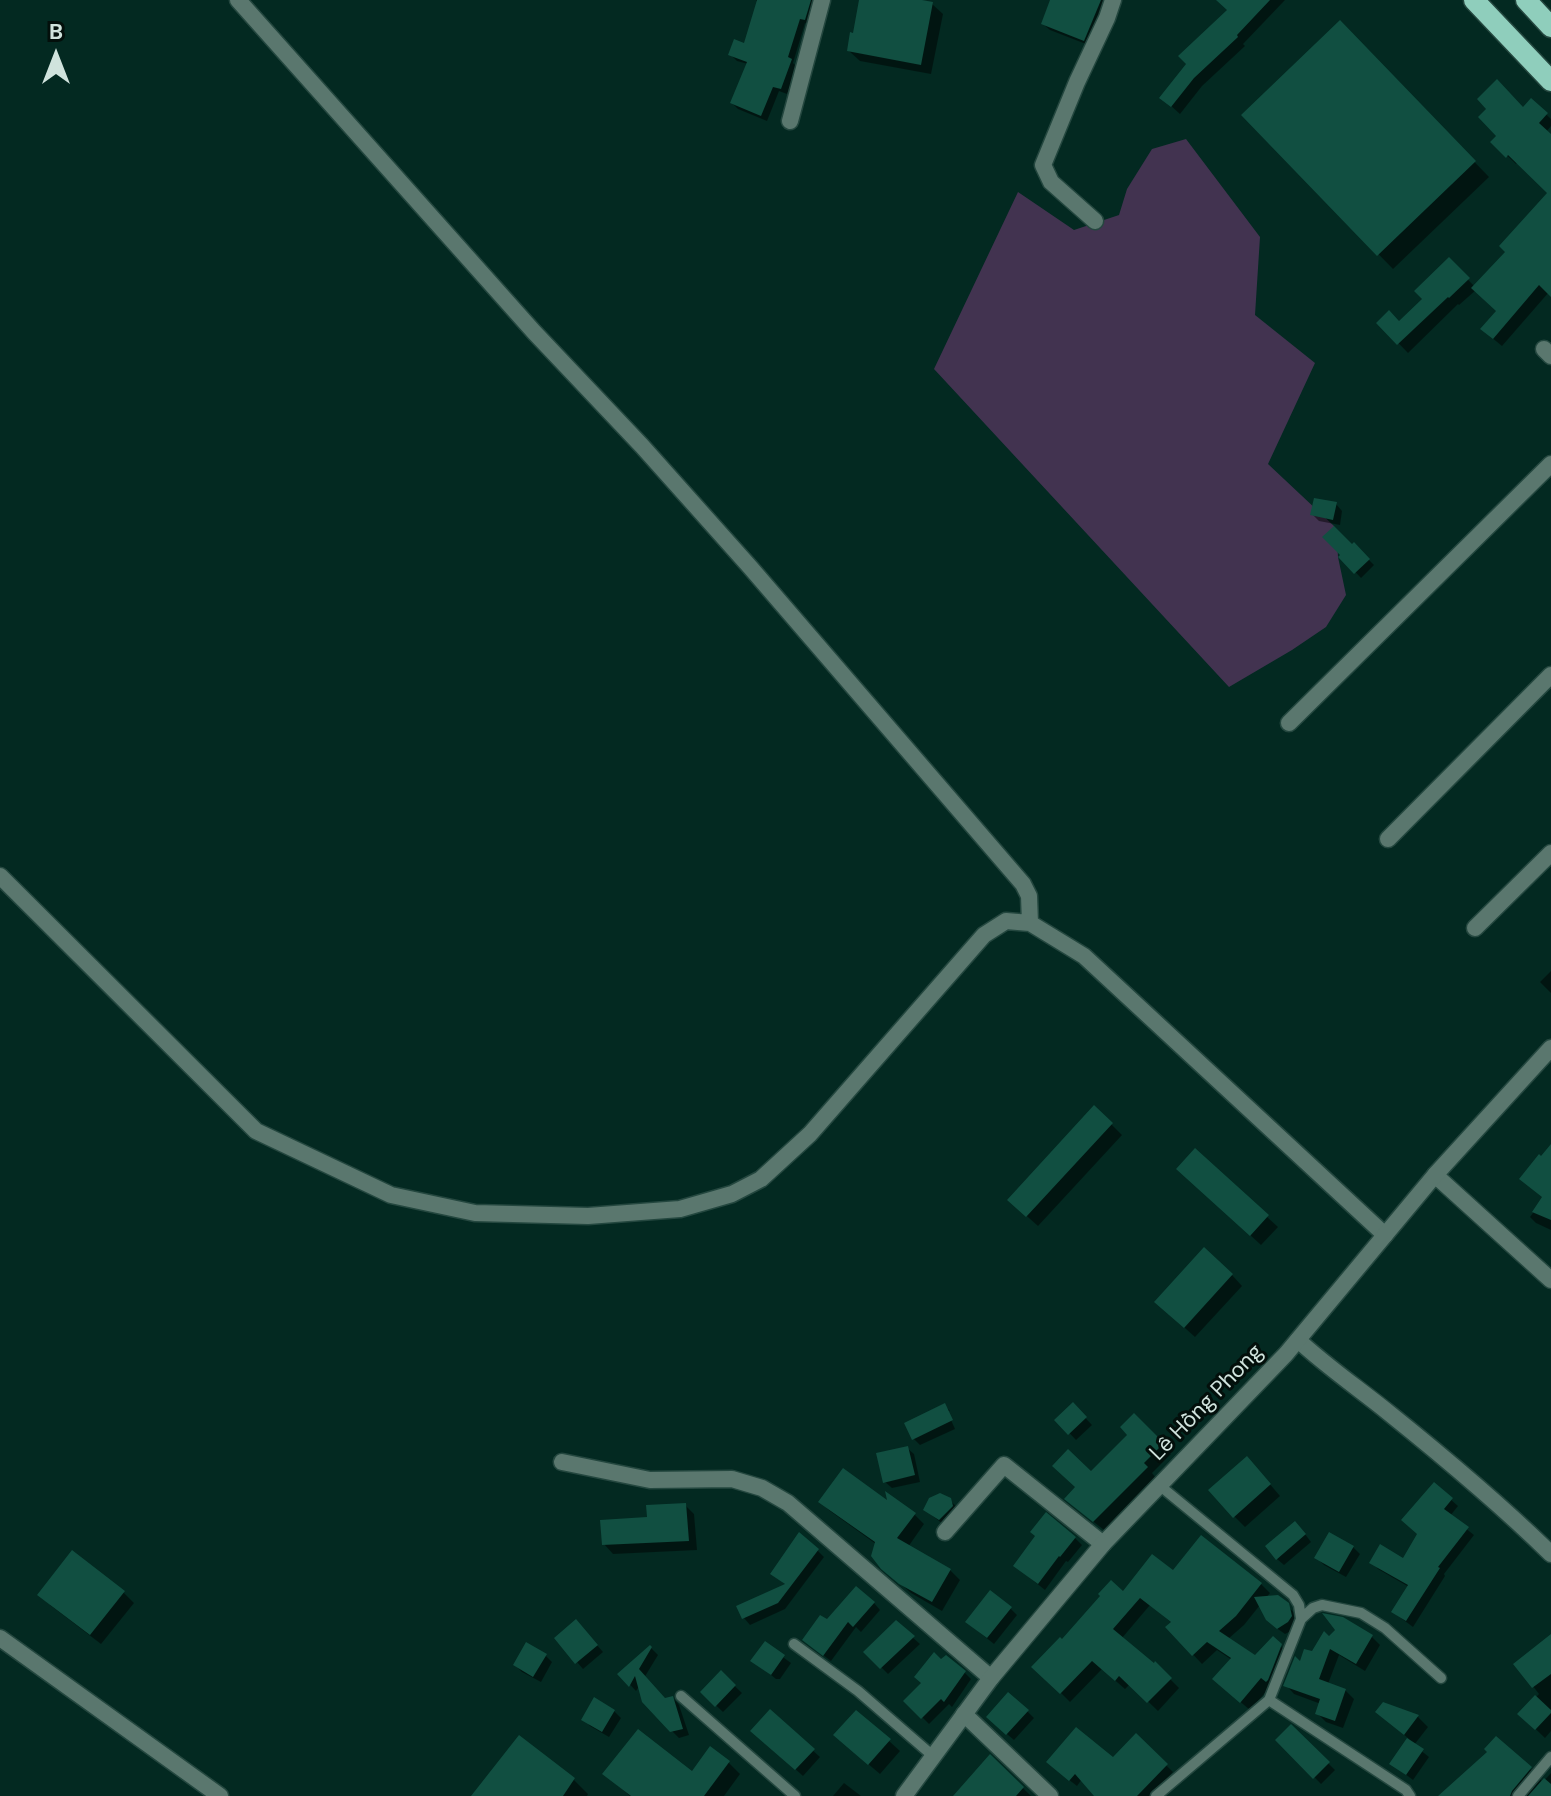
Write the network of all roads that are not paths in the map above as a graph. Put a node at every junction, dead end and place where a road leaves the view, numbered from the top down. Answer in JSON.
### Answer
{"nodes":[{"id":1,"x":238,"y":0,"type":"edge"},
{"id":2,"x":822,"y":0,"type":"edge"},
{"id":3,"x":1113,"y":0,"type":"edge"},
{"id":4,"x":1474,"y":0,"type":"edge"},
{"id":5,"x":1526,"y":0,"type":"edge"},
{"id":6,"x":1551,"y":27,"type":"edge"},
{"id":7,"x":1551,"y":81,"type":"edge"},
{"id":8,"x":790,"y":121,"type":"dead end"},
{"id":9,"x":1095,"y":221,"type":"dead end"},
{"id":10,"x":1551,"y":464,"type":"edge"},
{"id":11,"x":1551,"y":675,"type":"edge"},
{"id":12,"x":1289,"y":723,"type":"dead end"},
{"id":13,"x":1388,"y":839,"type":"dead end"},
{"id":14,"x":1551,"y":853,"type":"edge"},
{"id":15,"x":0,"y":876,"type":"edge"},
{"id":16,"x":1030,"y":923,"type":"junction"},
{"id":17,"x":1475,"y":928,"type":"dead end"},
{"id":18,"x":1551,"y":1048,"type":"edge"},
{"id":19,"x":1435,"y":1175,"type":"junction"},
{"id":20,"x":1385,"y":1235,"type":"junction"},
{"id":21,"x":1551,"y":1280,"type":"edge"},
{"id":22,"x":1298,"y":1340,"type":"junction"},
{"id":23,"x":562,"y":1462,"type":"dead end"},
{"id":24,"x":1159,"y":1485,"type":"junction"},
{"id":25,"x":945,"y":1532,"type":"dead end"},
{"id":26,"x":1103,"y":1544,"type":"junction"},
{"id":27,"x":1551,"y":1554,"type":"edge"},
{"id":28,"x":1301,"y":1619,"type":"junction"},
{"id":29,"x":0,"y":1639,"type":"edge"},
{"id":30,"x":794,"y":1644,"type":"dead end"},
{"id":31,"x":991,"y":1678,"type":"junction"},
{"id":32,"x":1441,"y":1678,"type":"dead end"},
{"id":33,"x":681,"y":1696,"type":"dead end"},
{"id":34,"x":1269,"y":1700,"type":"junction"},
{"id":35,"x":964,"y":1714,"type":"junction"},
{"id":36,"x":933,"y":1756,"type":"junction"},
{"id":37,"x":1551,"y":1757,"type":"edge"},
{"id":38,"x":220,"y":1796,"type":"edge"},
{"id":39,"x":795,"y":1796,"type":"edge"},
{"id":40,"x":904,"y":1796,"type":"edge"},
{"id":41,"x":1050,"y":1796,"type":"edge"},
{"id":42,"x":1156,"y":1796,"type":"edge"},
{"id":43,"x":1410,"y":1796,"type":"edge"},
{"id":44,"x":1518,"y":1796,"type":"edge"}],
"edges":[{"from":1,"to":16,"type":"street"},
{"from":2,"to":8,"type":"street"},
{"from":3,"to":9,"type":"street"},
{"from":4,"to":7,"type":"main road"},
{"from":5,"to":6,"type":"main road"},
{"from":10,"to":12,"type":"street"},
{"from":11,"to":13,"type":"street"},
{"from":14,"to":17,"type":"street"},
{"from":15,"to":16,"type":"street"},
{"from":16,"to":20,"type":"street"},
{"from":18,"to":19,"type":"street","name":"Lê Hồng Phong"},
{"from":19,"to":20,"type":"street","name":"Lê Hồng Phong"},
{"from":19,"to":21,"type":"street"},
{"from":20,"to":22,"type":"street","name":"Lê Hồng Phong"},
{"from":22,"to":24,"type":"street","name":"Lê Hồng Phong"},
{"from":22,"to":27,"type":"street"},
{"from":23,"to":31,"type":"street"},
{"from":24,"to":26,"type":"street","name":"Lê Hồng Phong"},
{"from":24,"to":28,"type":"lane"},
{"from":25,"to":26,"type":"street"},
{"from":26,"to":31,"type":"street","name":"Lê Hồng Phong"},
{"from":28,"to":32,"type":"lane"},
{"from":28,"to":34,"type":"lane"},
{"from":29,"to":38,"type":"street"},
{"from":30,"to":36,"type":"lane"},
{"from":31,"to":35,"type":"street","name":"Lê Hồng Phong"},
{"from":33,"to":39,"type":"lane"},
{"from":34,"to":42,"type":"lane"},
{"from":34,"to":43,"type":"lane"},
{"from":35,"to":36,"type":"street","name":"Lê Hồng Phong"},
{"from":35,"to":41,"type":"street"},
{"from":36,"to":40,"type":"street","name":"Lê Hồng Phong"},
{"from":37,"to":44,"type":"lane"}]}
